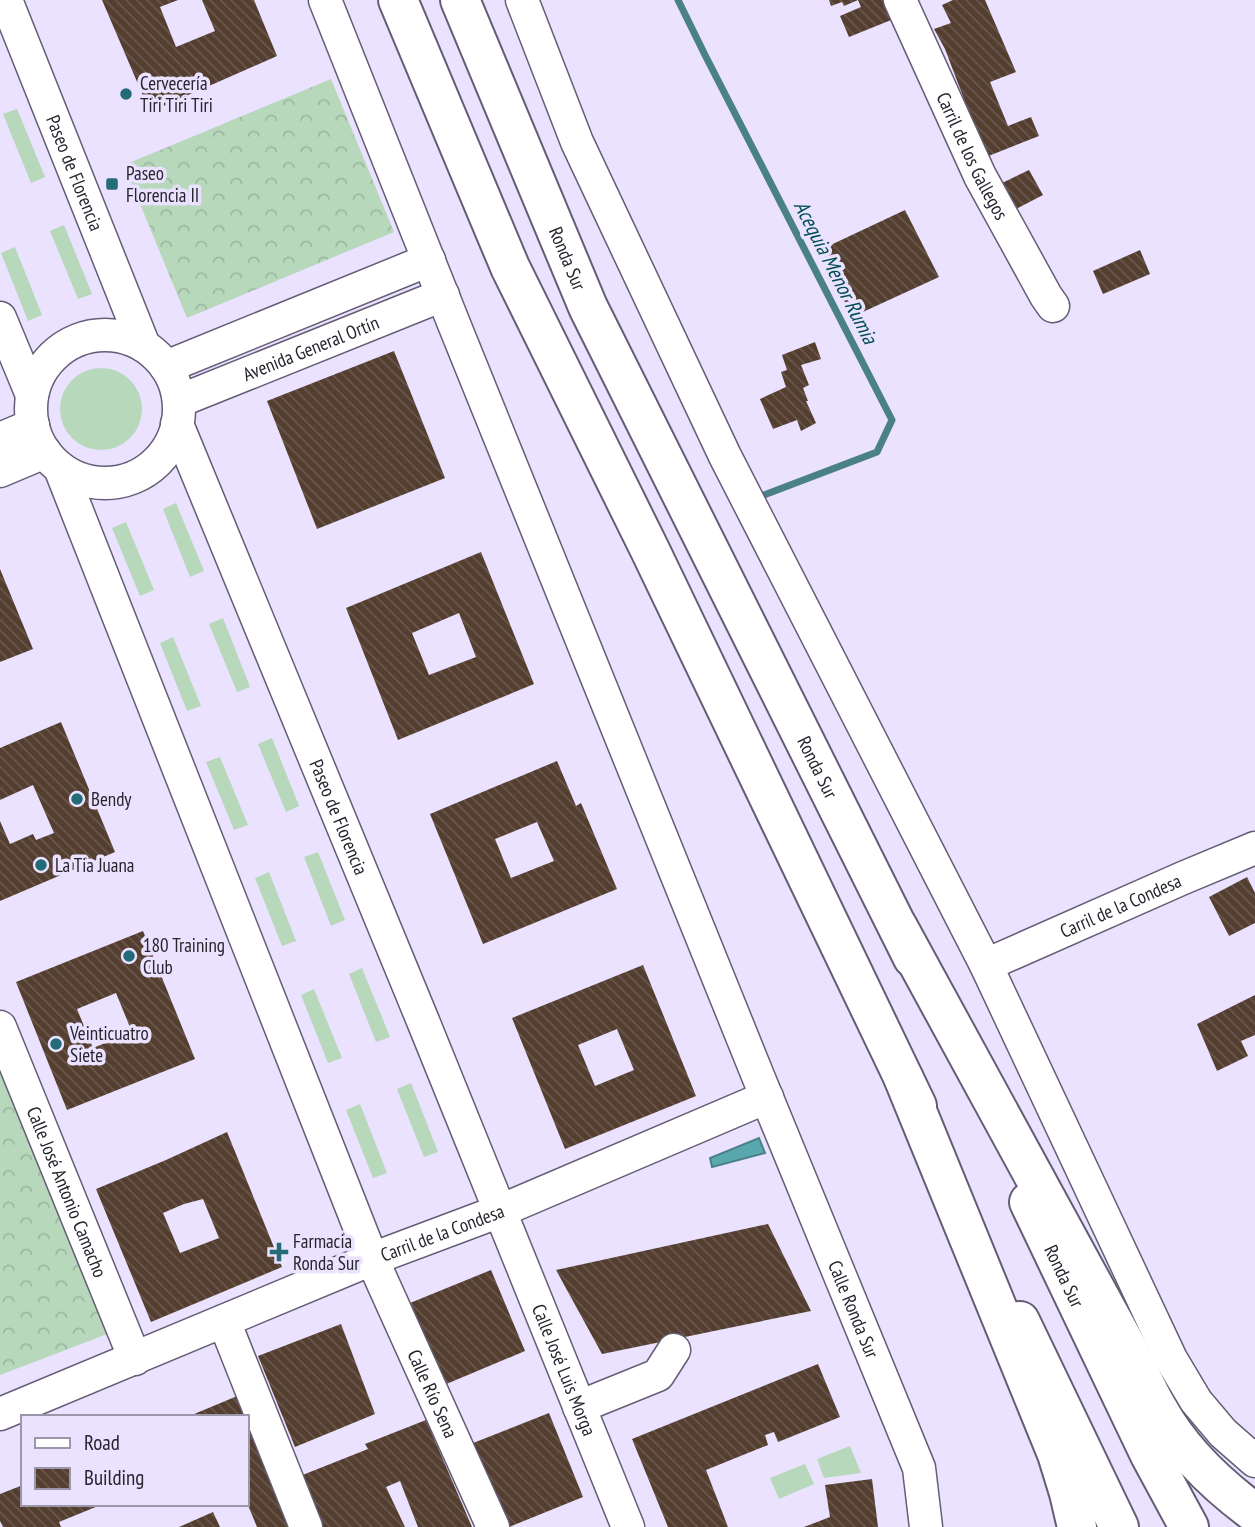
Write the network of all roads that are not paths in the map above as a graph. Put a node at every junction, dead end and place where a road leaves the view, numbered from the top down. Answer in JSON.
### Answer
{"nodes":[{"id":1,"x":6,"y":0,"type":"edge"},
{"id":2,"x":325,"y":0,"type":"edge"},
{"id":3,"x":398,"y":0,"type":"edge"},
{"id":4,"x":460,"y":0,"type":"edge"},
{"id":5,"x":522,"y":0,"type":"edge"},
{"id":6,"x":900,"y":0,"type":"edge"},
{"id":7,"x":429,"y":260,"type":"junction"},
{"id":8,"x":443,"y":295,"type":"junction"},
{"id":9,"x":1053,"y":306,"type":"dead end"},
{"id":10,"x":0,"y":317,"type":"edge"},
{"id":11,"x":155,"y":357,"type":"junction"},
{"id":12,"x":178,"y":412,"type":"junction"},
{"id":13,"x":43,"y":435,"type":"junction"},
{"id":14,"x":0,"y":439,"type":"edge"},
{"id":15,"x":0,"y":471,"type":"edge"},
{"id":16,"x":1255,"y":848,"type":"edge"},
{"id":17,"x":898,"y":927,"type":"junction"},
{"id":18,"x":986,"y":965,"type":"junction"},
{"id":19,"x":0,"y":1027,"type":"edge"},
{"id":20,"x":903,"y":1077,"type":"junction"},
{"id":21,"x":767,"y":1097,"type":"junction"},
{"id":22,"x":500,"y":1211,"type":"junction"},
{"id":23,"x":372,"y":1259,"type":"junction"},
{"id":24,"x":224,"y":1321,"type":"junction"},
{"id":25,"x":674,"y":1350,"type":"dead end"},
{"id":26,"x":135,"y":1359,"type":"junction"},
{"id":27,"x":579,"y":1407,"type":"junction"},
{"id":28,"x":0,"y":1414,"type":"edge"},
{"id":29,"x":1255,"y":1461,"type":"edge"},
{"id":30,"x":1255,"y":1513,"type":"edge"},
{"id":31,"x":306,"y":1527,"type":"edge"},
{"id":32,"x":493,"y":1527,"type":"edge"},
{"id":33,"x":627,"y":1527,"type":"edge"},
{"id":34,"x":926,"y":1527,"type":"edge"},
{"id":35,"x":1077,"y":1527,"type":"edge"},
{"id":36,"x":1119,"y":1527,"type":"edge"},
{"id":37,"x":1189,"y":1527,"type":"edge"}],
"edges":[{"from":1,"to":11,"type":"street","name":"Paseo de Florencia"},
{"from":2,"to":7,"type":"street","name":"Calle Ronda Sur"},
{"from":3,"to":20,"type":"main road"},
{"from":4,"to":17,"type":"main road","name":"Ronda Sur"},
{"from":5,"to":18,"type":"street"},
{"from":6,"to":9,"type":"street","name":"Carril de los Gallegos"},
{"from":7,"to":8,"type":"street","name":"Calle Ronda Sur"},
{"from":7,"to":11,"type":"street","name":"Avenida General Ortín"},
{"from":8,"to":12,"type":"street","name":"Avenida General Ortín"},
{"from":8,"to":21,"type":"street","name":"Calle Ronda Sur"},
{"from":10,"to":13,"type":"street"},
{"from":11,"to":12,"type":"street"},
{"from":11,"to":13,"type":"street"},
{"from":12,"to":13,"type":"street"},
{"from":12,"to":22,"type":"street","name":"Paseo de Florencia"},
{"from":13,"to":14,"type":"street"},
{"from":13,"to":15,"type":"street"},
{"from":13,"to":23,"type":"street"},
{"from":16,"to":18,"type":"street","name":"Carril de la Condesa"},
{"from":17,"to":30,"type":"main road"},
{"from":17,"to":37,"type":"main road","name":"Ronda Sur"},
{"from":18,"to":29,"type":"street"},
{"from":19,"to":26,"type":"street","name":"Calle José Antonio Camacho"},
{"from":20,"to":35,"type":"main road"},
{"from":20,"to":36,"type":"main road"},
{"from":21,"to":22,"type":"street","name":"Carril de la Condesa"},
{"from":21,"to":34,"type":"street","name":"Calle Ronda Sur"},
{"from":22,"to":23,"type":"street","name":"Carril de la Condesa"},
{"from":22,"to":27,"type":"street","name":"Calle José Luis Morga"},
{"from":23,"to":24,"type":"street","name":"Carril de la Condesa"},
{"from":23,"to":32,"type":"street","name":"Calle Río Sena"},
{"from":24,"to":26,"type":"street","name":"Carril de la Condesa"},
{"from":24,"to":31,"type":"street"},
{"from":25,"to":27,"type":"street"},
{"from":26,"to":28,"type":"street","name":"Carril de la Condesa"},
{"from":27,"to":33,"type":"street","name":"Calle José Luis Morga"}]}
